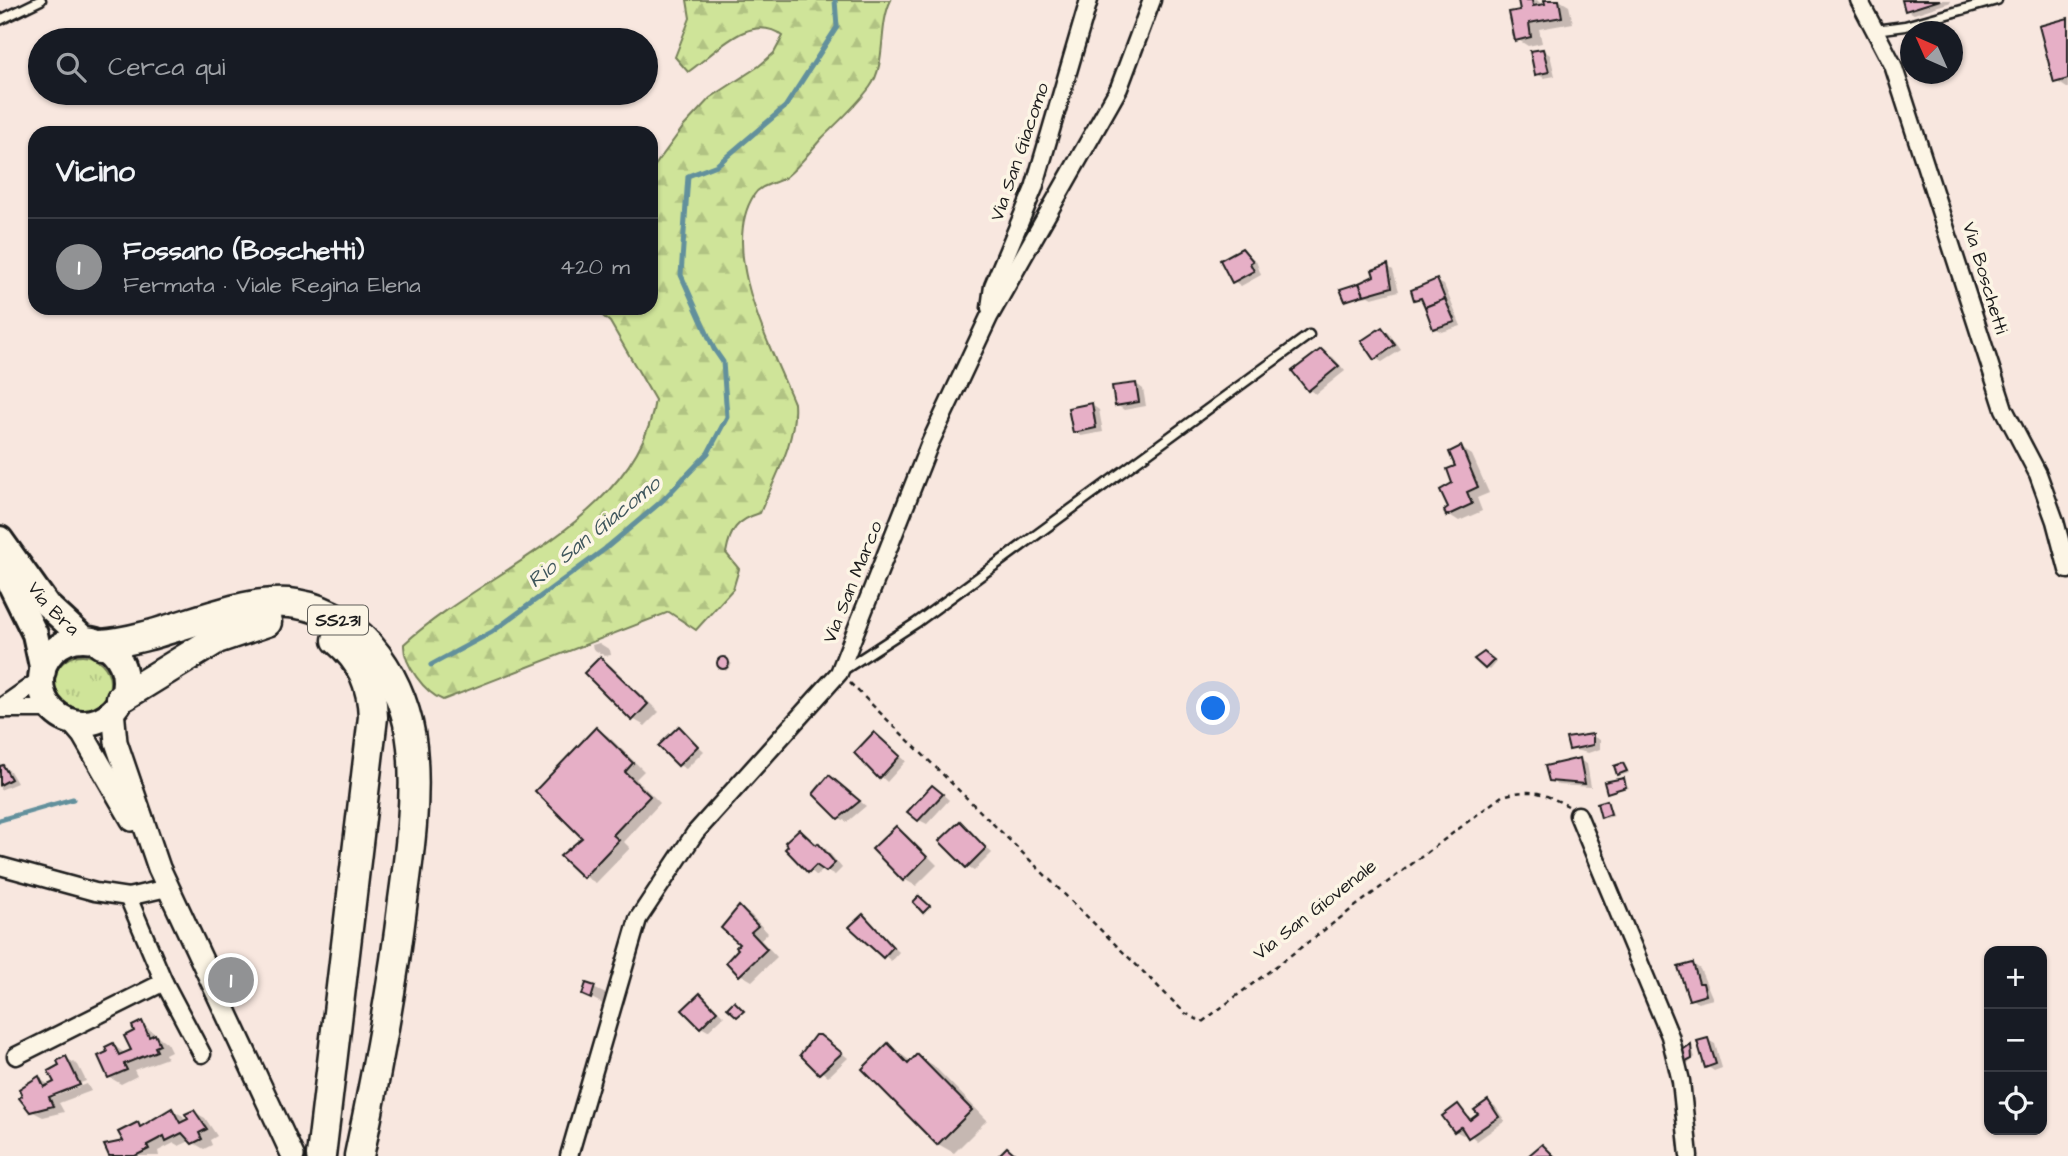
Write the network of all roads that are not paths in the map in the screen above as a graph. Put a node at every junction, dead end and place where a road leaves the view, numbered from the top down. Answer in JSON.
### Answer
{"nodes":[{"id":1,"x":41,"y":0,"type":"edge"},
{"id":2,"x":1090,"y":0,"type":"edge"},
{"id":3,"x":1152,"y":0,"type":"edge"},
{"id":4,"x":1858,"y":0,"type":"edge"},
{"id":5,"x":1997,"y":0,"type":"edge"},
{"id":6,"x":0,"y":20,"type":"edge"},
{"id":7,"x":1874,"y":30,"type":"junction"},
{"id":8,"x":989,"y":317,"type":"junction"},
{"id":9,"x":1309,"y":335,"type":"dead end"},
{"id":10,"x":0,"y":538,"type":"edge"},
{"id":11,"x":0,"y":563,"type":"edge"},
{"id":12,"x":2068,"y":570,"type":"edge"},
{"id":13,"x":93,"y":642,"type":"junction"},
{"id":14,"x":839,"y":673,"type":"junction"},
{"id":15,"x":42,"y":675,"type":"junction"},
{"id":16,"x":117,"y":704,"type":"junction"},
{"id":17,"x":0,"y":709,"type":"edge"},
{"id":18,"x":62,"y":715,"type":"junction"},
{"id":19,"x":1578,"y":815,"type":"road end"},
{"id":20,"x":0,"y":866,"type":"edge"},
{"id":21,"x":159,"y":868,"type":"junction"},
{"id":22,"x":167,"y":888,"type":"junction"},
{"id":23,"x":128,"y":897,"type":"junction"},
{"id":24,"x":164,"y":982,"type":"junction"},
{"id":25,"x":202,"y":1054,"type":"dead end"},
{"id":26,"x":16,"y":1056,"type":"dead end"},
{"id":27,"x":293,"y":1156,"type":"edge"},
{"id":28,"x":321,"y":1156,"type":"edge"},
{"id":29,"x":359,"y":1156,"type":"edge"},
{"id":30,"x":569,"y":1156,"type":"edge"},
{"id":31,"x":1689,"y":1156,"type":"edge"}],
"edges":[{"from":1,"to":6,"type":"lane"},
{"from":2,"to":8,"type":"street","name":"Via San Giacomo"},
{"from":3,"to":8,"type":"street","name":"Via San Marco"},
{"from":4,"to":7,"type":"street","name":"Via Boschetti"},
{"from":5,"to":7,"type":"lane"},
{"from":7,"to":12,"type":"street","name":"Via Boschetti"},
{"from":8,"to":14,"type":"street","name":"Via San Marco"},
{"from":9,"to":14,"type":"lane"},
{"from":10,"to":13,"type":"main road","name":"Via Bra"},
{"from":11,"to":15,"type":"main road","name":"Via Bra"},
{"from":13,"to":15,"type":"main road","number":"SS231"},
{"from":13,"to":16,"type":"main road"},
{"from":13,"to":29,"type":"highway","number":"SS231"},
{"from":14,"to":30,"type":"street","name":"Via San Marco"},
{"from":15,"to":17,"type":"street"},
{"from":15,"to":18,"type":"main road"},
{"from":16,"to":18,"type":"main road","number":"SS231"},
{"from":16,"to":21,"type":"main road"},
{"from":16,"to":28,"type":"highway","number":"SS231"},
{"from":17,"to":18,"type":"street"},
{"from":18,"to":21,"type":"main road"},
{"from":19,"to":31,"type":"street"},
{"from":20,"to":23,"type":"street"},
{"from":21,"to":22,"type":"main road"},
{"from":22,"to":23,"type":"street"},
{"from":22,"to":27,"type":"main road"},
{"from":23,"to":24,"type":"street"},
{"from":24,"to":25,"type":"street"},
{"from":24,"to":26,"type":"street"}]}
